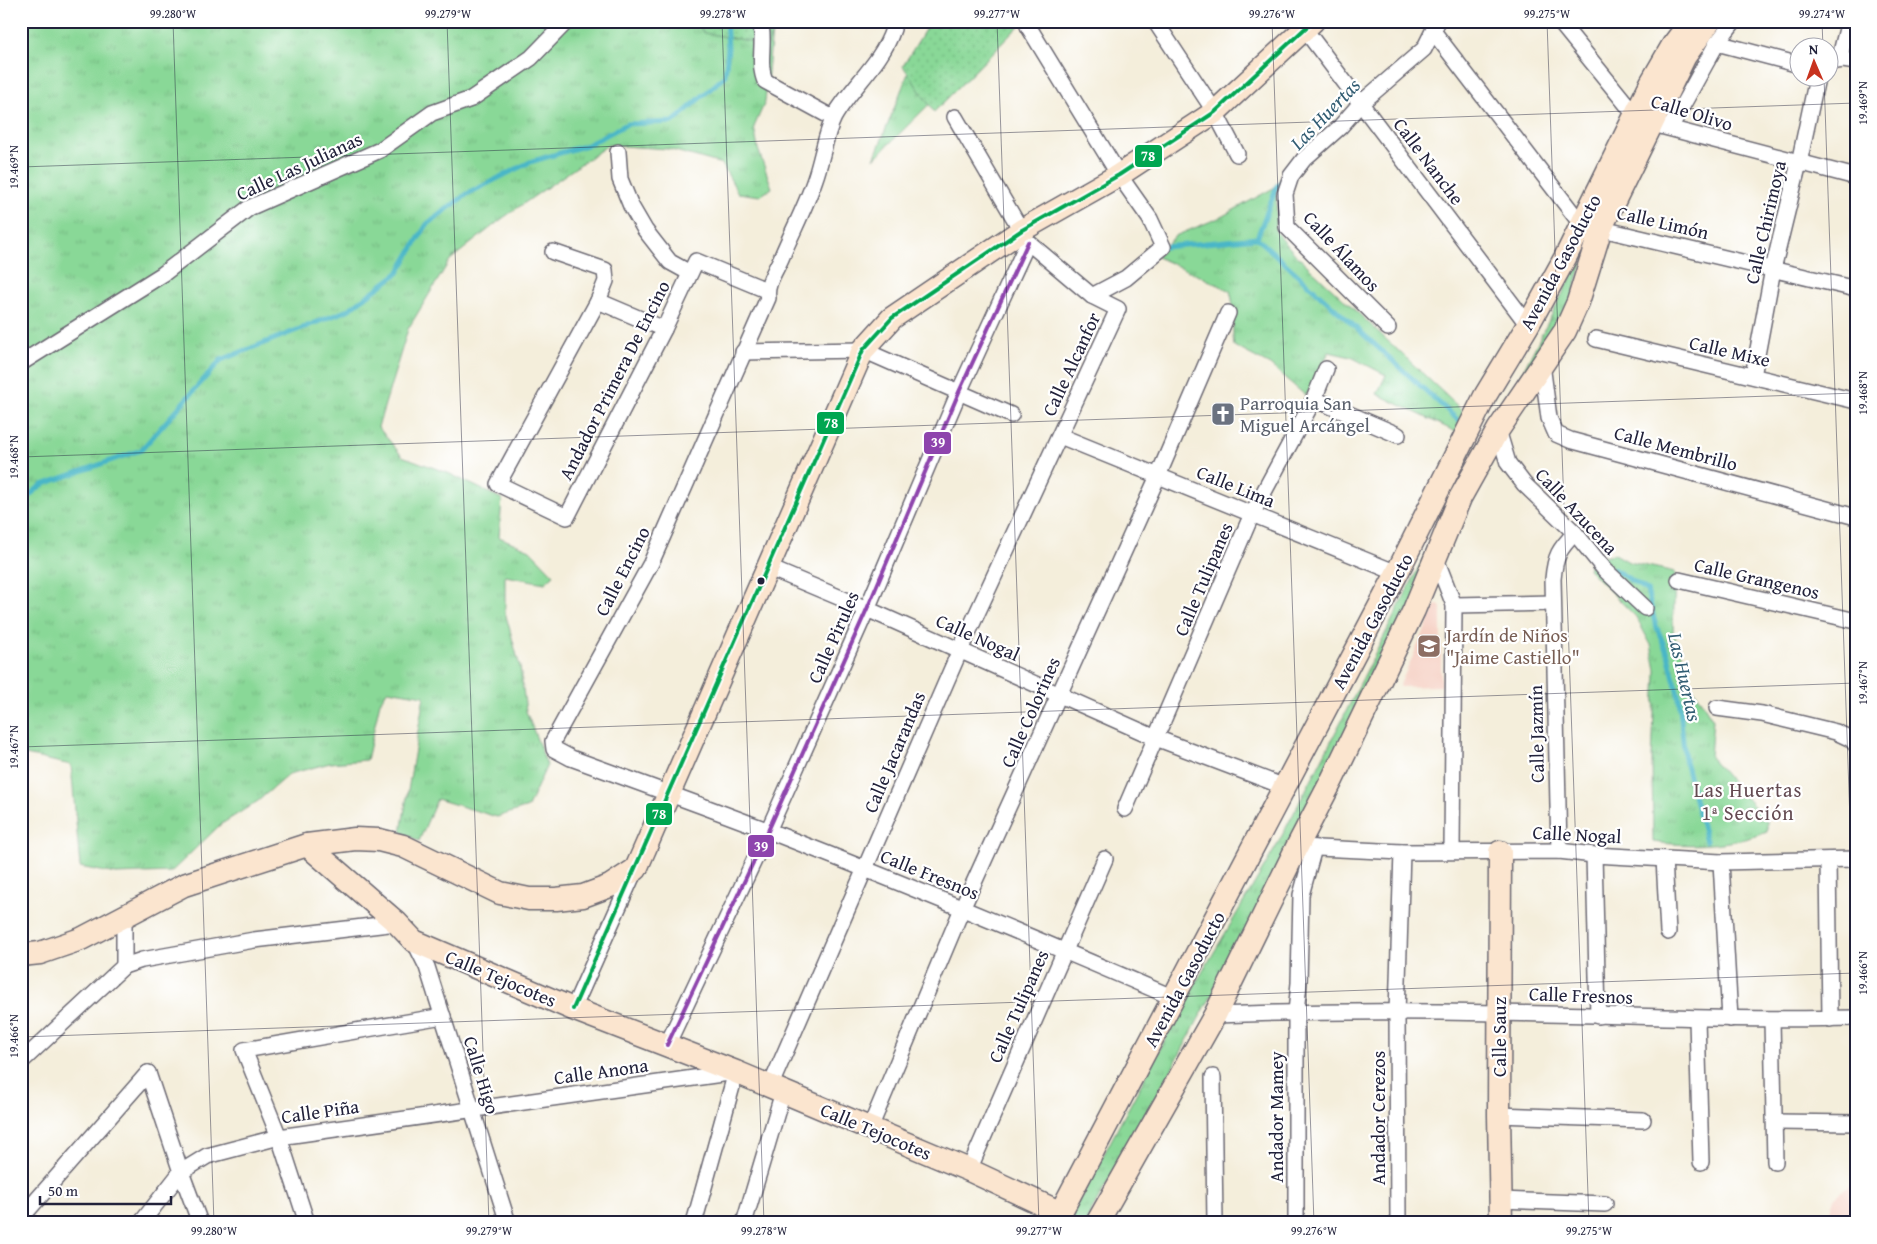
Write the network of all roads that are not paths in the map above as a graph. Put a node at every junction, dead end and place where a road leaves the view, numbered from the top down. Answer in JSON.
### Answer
{"nodes":[{"id":1,"x":567,"y":21,"type":"edge"},
{"id":2,"x":760,"y":21,"type":"edge"},
{"id":3,"x":1155,"y":21,"type":"edge"},
{"id":4,"x":1559,"y":21,"type":"edge"},
{"id":5,"x":1691,"y":21,"type":"edge"},
{"id":6,"x":1710,"y":21,"type":"edge"},
{"id":7,"x":1734,"y":21,"type":"edge"},
{"id":8,"x":1848,"y":21,"type":"edge"},
{"id":9,"x":1306,"y":24,"type":"edge"},
{"id":10,"x":1028,"y":26,"type":"dead end"},
{"id":11,"x":1435,"y":26,"type":"edge"},
{"id":12,"x":893,"y":30,"type":"dead end"},
{"id":13,"x":1716,"y":43,"type":"junction"},
{"id":14,"x":1840,"y":44,"type":"edge"},
{"id":15,"x":1840,"y":61,"type":"edge"},
{"id":16,"x":1790,"y":62,"type":"edge"},
{"id":17,"x":1856,"y":62,"type":"edge"},
{"id":18,"x":1815,"y":88,"type":"edge"},
{"id":19,"x":1357,"y":99,"type":"junction"},
{"id":20,"x":1215,"y":112,"type":"junction"},
{"id":21,"x":955,"y":117,"type":"dead end"},
{"id":22,"x":833,"y":118,"type":"junction"},
{"id":23,"x":1653,"y":123,"type":"junction"},
{"id":24,"x":618,"y":152,"type":"dead end"},
{"id":25,"x":1237,"y":154,"type":"dead end"},
{"id":26,"x":1799,"y":163,"type":"junction"},
{"id":27,"x":1119,"y":175,"type":"junction"},
{"id":28,"x":1856,"y":177,"type":"edge"},
{"id":29,"x":1591,"y":226,"type":"junction"},
{"id":30,"x":1025,"y":236,"type":"junction"},
{"id":31,"x":553,"y":252,"type":"dead end"},
{"id":32,"x":693,"y":267,"type":"junction"},
{"id":33,"x":1773,"y":269,"type":"junction"},
{"id":34,"x":1856,"y":289,"type":"edge"},
{"id":35,"x":767,"y":294,"type":"junction"},
{"id":36,"x":1092,"y":296,"type":"junction"},
{"id":37,"x":598,"y":302,"type":"junction"},
{"id":38,"x":1228,"y":312,"type":"dead end"},
{"id":39,"x":1528,"y":325,"type":"junction"},
{"id":40,"x":1388,"y":328,"type":"dead end"},
{"id":41,"x":664,"y":329,"type":"junction"},
{"id":42,"x":1596,"y":339,"type":"dead end"},
{"id":43,"x":863,"y":350,"type":"junction"},
{"id":44,"x":743,"y":352,"type":"junction"},
{"id":45,"x":21,"y":363,"type":"edge"},
{"id":46,"x":1542,"y":364,"type":"junction"},
{"id":47,"x":1326,"y":369,"type":"dead end"},
{"id":48,"x":1754,"y":376,"type":"junction"},
{"id":49,"x":959,"y":392,"type":"junction"},
{"id":50,"x":1314,"y":399,"type":"junction"},
{"id":51,"x":1856,"y":401,"type":"edge"},
{"id":52,"x":1011,"y":415,"type":"dead end"},
{"id":53,"x":1498,"y":430,"type":"junction"},
{"id":54,"x":1398,"y":435,"type":"dead end"},
{"id":55,"x":1060,"y":436,"type":"junction"},
{"id":56,"x":1158,"y":476,"type":"junction"},
{"id":57,"x":1252,"y":514,"type":"junction"},
{"id":58,"x":1856,"y":517,"type":"edge"},
{"id":59,"x":1575,"y":532,"type":"junction"},
{"id":60,"x":1436,"y":559,"type":"junction"},
{"id":61,"x":767,"y":567,"type":"junction"},
{"id":62,"x":1398,"y":573,"type":"junction"},
{"id":63,"x":1679,"y":580,"type":"dead end"},
{"id":64,"x":1553,"y":603,"type":"junction"},
{"id":65,"x":1454,"y":606,"type":"junction"},
{"id":66,"x":1645,"y":608,"type":"dead end"},
{"id":67,"x":867,"y":609,"type":"junction"},
{"id":68,"x":1856,"y":621,"type":"edge"},
{"id":69,"x":960,"y":650,"type":"junction"},
{"id":70,"x":1060,"y":696,"type":"junction"},
{"id":71,"x":1718,"y":708,"type":"dead end"},
{"id":72,"x":1160,"y":740,"type":"junction"},
{"id":73,"x":1856,"y":745,"type":"edge"},
{"id":74,"x":1284,"y":787,"type":"junction"},
{"id":75,"x":668,"y":794,"type":"junction"},
{"id":76,"x":1130,"y":810,"type":"dead end"},
{"id":77,"x":768,"y":831,"type":"junction"},
{"id":78,"x":307,"y":845,"type":"junction"},
{"id":79,"x":1305,"y":848,"type":"junction"},
{"id":80,"x":1452,"y":851,"type":"junction"},
{"id":81,"x":1559,"y":851,"type":"junction"},
{"id":82,"x":1402,"y":852,"type":"junction"},
{"id":83,"x":1500,"y":852,"type":"junction"},
{"id":84,"x":1594,"y":855,"type":"junction"},
{"id":85,"x":1105,"y":859,"type":"dead end"},
{"id":86,"x":1664,"y":859,"type":"junction"},
{"id":87,"x":1856,"y":859,"type":"edge"},
{"id":88,"x":1828,"y":860,"type":"junction"},
{"id":89,"x":1722,"y":862,"type":"junction"},
{"id":90,"x":636,"y":868,"type":"junction"},
{"id":91,"x":866,"y":870,"type":"junction"},
{"id":92,"x":962,"y":909,"type":"junction"},
{"id":93,"x":124,"y":916,"type":"junction"},
{"id":94,"x":397,"y":923,"type":"junction"},
{"id":95,"x":1668,"y":932,"type":"dead end"},
{"id":96,"x":414,"y":941,"type":"junction"},
{"id":97,"x":1065,"y":950,"type":"junction"},
{"id":98,"x":21,"y":955,"type":"edge"},
{"id":99,"x":124,"y":966,"type":"junction"},
{"id":100,"x":1174,"y":998,"type":"junction"},
{"id":101,"x":574,"y":1009,"type":"junction"},
{"id":102,"x":1296,"y":1012,"type":"junction"},
{"id":103,"x":1397,"y":1013,"type":"junction"},
{"id":104,"x":1499,"y":1013,"type":"junction"},
{"id":105,"x":1215,"y":1015,"type":"junction"},
{"id":106,"x":443,"y":1016,"type":"junction"},
{"id":107,"x":1598,"y":1016,"type":"junction"},
{"id":108,"x":1856,"y":1018,"type":"edge"},
{"id":109,"x":1697,"y":1019,"type":"junction"},
{"id":110,"x":1730,"y":1019,"type":"junction"},
{"id":111,"x":1830,"y":1019,"type":"junction"},
{"id":112,"x":1772,"y":1020,"type":"junction"},
{"id":113,"x":667,"y":1045,"type":"junction"},
{"id":114,"x":21,"y":1062,"type":"edge"},
{"id":115,"x":736,"y":1072,"type":"junction"},
{"id":116,"x":1213,"y":1077,"type":"dead end"},
{"id":117,"x":777,"y":1089,"type":"junction"},
{"id":118,"x":471,"y":1109,"type":"junction"},
{"id":119,"x":1499,"y":1115,"type":"junction"},
{"id":120,"x":1642,"y":1120,"type":"dead end"},
{"id":121,"x":1775,"y":1122,"type":"junction"},
{"id":122,"x":1856,"y":1123,"type":"edge"},
{"id":123,"x":870,"y":1128,"type":"junction"},
{"id":124,"x":279,"y":1137,"type":"junction"},
{"id":125,"x":1701,"y":1162,"type":"dead end"},
{"id":126,"x":1775,"y":1162,"type":"dead end"},
{"id":127,"x":969,"y":1170,"type":"junction"},
{"id":128,"x":180,"y":1172,"type":"junction"},
{"id":129,"x":1501,"y":1200,"type":"junction"},
{"id":130,"x":1605,"y":1204,"type":"dead end"},
{"id":131,"x":21,"y":1218,"type":"edge"},
{"id":132,"x":1058,"y":1218,"type":"edge"},
{"id":133,"x":141,"y":1223,"type":"edge"},
{"id":134,"x":200,"y":1223,"type":"edge"},
{"id":135,"x":307,"y":1223,"type":"edge"},
{"id":136,"x":508,"y":1223,"type":"edge"},
{"id":137,"x":694,"y":1223,"type":"edge"},
{"id":138,"x":744,"y":1223,"type":"edge"},
{"id":139,"x":1097,"y":1223,"type":"edge"},
{"id":140,"x":1216,"y":1223,"type":"edge"},
{"id":141,"x":1296,"y":1223,"type":"edge"},
{"id":142,"x":1398,"y":1223,"type":"edge"},
{"id":143,"x":1501,"y":1223,"type":"edge"}],
"edges":[{"from":1,"to":45,"type":"street","name":"Calle Las Julianas"},
{"from":2,"to":22,"type":"street"},
{"from":3,"to":20,"type":"street"},
{"from":4,"to":23,"type":"street","name":"Calle Olivo"},
{"from":5,"to":23,"type":"street","name":"Avenida Gasoducto"},
{"from":6,"to":23,"type":"street","name":"Avenida Gasoducto"},
{"from":7,"to":13,"type":"street"},
{"from":8,"to":14,"type":"street"},
{"from":9,"to":19,"type":"street","name":"Calle Nanche"},
{"from":9,"to":20,"type":"street"},
{"from":10,"to":27,"type":"street"},
{"from":11,"to":19,"type":"street"},
{"from":11,"to":29,"type":"street"},
{"from":12,"to":22,"type":"street","name":"Calle Encino"},
{"from":13,"to":16,"type":"street"},
{"from":13,"to":23,"type":"street"},
{"from":15,"to":17,"type":"street"},
{"from":18,"to":26,"type":"street","name":"Calle Chirimoya"},
{"from":19,"to":39,"type":"street","name":"Calle Nanche"},
{"from":19,"to":40,"type":"street","name":"Calle Álamos"},
{"from":20,"to":25,"type":"street"},
{"from":20,"to":27,"type":"street"},
{"from":21,"to":30,"type":"street"},
{"from":22,"to":35,"type":"street","name":"Calle Encino"},
{"from":23,"to":26,"type":"street","name":"Calle Olivo"},
{"from":23,"to":29,"type":"street","name":"Avenida Gasoducto"},
{"from":24,"to":32,"type":"street"},
{"from":26,"to":28,"type":"street","name":"Calle Olivo"},
{"from":26,"to":33,"type":"street","name":"Calle Chirimoya"},
{"from":27,"to":30,"type":"street"},
{"from":27,"to":36,"type":"street","name":"Calle Alcanfor"},
{"from":29,"to":33,"type":"street","name":"Calle Limón"},
{"from":29,"to":39,"type":"street","name":"Avenida Gasoducto"},
{"from":29,"to":46,"type":"street","name":"Avenida Gasoducto"},
{"from":30,"to":36,"type":"street"},
{"from":30,"to":43,"type":"street"},
{"from":30,"to":49,"type":"street","name":"Calle Pirules"},
{"from":31,"to":37,"type":"street"},
{"from":32,"to":35,"type":"street"},
{"from":32,"to":41,"type":"street","name":"Andador Primera De Encino"},
{"from":33,"to":34,"type":"street","name":"Calle Limón"},
{"from":33,"to":48,"type":"street","name":"Calle Chirimoya"},
{"from":35,"to":44,"type":"street","name":"Calle Encino"},
{"from":36,"to":55,"type":"street","name":"Calle Alcanfor"},
{"from":37,"to":41,"type":"street"},
{"from":37,"to":41,"type":"street","name":"Andador Primera De Encino"},
{"from":38,"to":56,"type":"street","name":"Calle Colorines"},
{"from":39,"to":62,"type":"street","name":"Avenida Gasoducto"},
{"from":42,"to":48,"type":"street","name":"Calle Mixe"},
{"from":43,"to":44,"type":"street"},
{"from":43,"to":49,"type":"street"},
{"from":43,"to":61,"type":"street"},
{"from":44,"to":75,"type":"street","name":"Calle Encino"},
{"from":46,"to":53,"type":"street","name":"Avenida Gasoducto"},
{"from":46,"to":58,"type":"street","name":"Calle Membrillo"},
{"from":47,"to":50,"type":"street","name":"Calle Tulipanes"},
{"from":48,"to":51,"type":"street","name":"Calle Mixe"},
{"from":49,"to":52,"type":"street"},
{"from":49,"to":67,"type":"street","name":"Calle Pirules"},
{"from":50,"to":54,"type":"street"},
{"from":50,"to":57,"type":"street","name":"Calle Tulipanes"},
{"from":53,"to":59,"type":"street","name":"Calle Azucena"},
{"from":53,"to":60,"type":"street","name":"Avenida Gasoducto"},
{"from":55,"to":56,"type":"street","name":"Calle Lima"},
{"from":55,"to":69,"type":"street","name":"Calle Jacarandas"},
{"from":56,"to":57,"type":"street","name":"Calle Lima"},
{"from":56,"to":70,"type":"street","name":"Calle Colorines"},
{"from":57,"to":62,"type":"street","name":"Calle Lima"},
{"from":57,"to":72,"type":"street","name":"Calle Tulipanes"},
{"from":59,"to":64,"type":"street","name":"Calle Jazmín"},
{"from":59,"to":66,"type":"street","name":"Calle Azucena"},
{"from":60,"to":65,"type":"street"},
{"from":60,"to":79,"type":"street","name":"Avenida Gasoducto"},
{"from":61,"to":67,"type":"street","name":"Calle Nogal"},
{"from":61,"to":75,"type":"street"},
{"from":62,"to":74,"type":"street","name":"Avenida Gasoducto"},
{"from":63,"to":68,"type":"street","name":"Calle Grangenos"},
{"from":64,"to":65,"type":"street"},
{"from":64,"to":81,"type":"street","name":"Calle Jazmín"},
{"from":65,"to":80,"type":"street"},
{"from":67,"to":69,"type":"street","name":"Calle Nogal"},
{"from":67,"to":77,"type":"street","name":"Calle Pirules"},
{"from":69,"to":70,"type":"street","name":"Calle Nogal"},
{"from":69,"to":91,"type":"street","name":"Calle Jacarandas"},
{"from":70,"to":72,"type":"street","name":"Calle Nogal"},
{"from":70,"to":92,"type":"street","name":"Calle Colorines"},
{"from":71,"to":73,"type":"street"},
{"from":72,"to":74,"type":"street","name":"Calle Nogal"},
{"from":72,"to":76,"type":"street","name":"Calle Tulipanes"},
{"from":74,"to":100,"type":"street","name":"Avenida Gasoducto"},
{"from":75,"to":77,"type":"street","name":"Calle Fresnos"},
{"from":75,"to":90,"type":"street"},
{"from":77,"to":91,"type":"street","name":"Calle Fresnos"},
{"from":77,"to":113,"type":"street","name":"Calle Pirules"},
{"from":78,"to":90,"type":"street"},
{"from":78,"to":93,"type":"street"},
{"from":78,"to":94,"type":"street","name":"Calle Tejocotes"},
{"from":79,"to":82,"type":"street","name":"Calle Nogal"},
{"from":79,"to":102,"type":"street","name":"Andador Mamey"},
{"from":79,"to":105,"type":"street","name":"Avenida Gasoducto"},
{"from":80,"to":82,"type":"street","name":"Calle Nogal"},
{"from":80,"to":83,"type":"street","name":"Calle Nogal"},
{"from":81,"to":83,"type":"street","name":"Calle Nogal"},
{"from":81,"to":84,"type":"street","name":"Calle Nogal"},
{"from":82,"to":103,"type":"street","name":"Andador Cerezos"},
{"from":83,"to":104,"type":"street","name":"Calle Sauz"},
{"from":84,"to":86,"type":"street","name":"Calle Nogal"},
{"from":84,"to":107,"type":"street"},
{"from":85,"to":97,"type":"street","name":"Calle Tulipanes"},
{"from":86,"to":89,"type":"street","name":"Calle Nogal"},
{"from":86,"to":95,"type":"street"},
{"from":87,"to":88,"type":"street","name":"Calle Nogal"},
{"from":88,"to":89,"type":"street","name":"Calle Nogal"},
{"from":88,"to":111,"type":"street"},
{"from":89,"to":110,"type":"street"},
{"from":90,"to":101,"type":"street"},
{"from":91,"to":92,"type":"street","name":"Calle Fresnos"},
{"from":91,"to":117,"type":"street","name":"Calle Jacarandas"},
{"from":92,"to":97,"type":"street","name":"Calle Fresnos"},
{"from":92,"to":123,"type":"street","name":"Calle Colorines"},
{"from":93,"to":98,"type":"street"},
{"from":93,"to":99,"type":"street"},
{"from":94,"to":96,"type":"street","name":"Calle Tejocotes"},
{"from":94,"to":99,"type":"street"},
{"from":96,"to":101,"type":"street","name":"Calle Tejocotes"},
{"from":96,"to":106,"type":"street","name":"Calle Higo"},
{"from":97,"to":100,"type":"street","name":"Calle Fresnos"},
{"from":97,"to":127,"type":"street","name":"Calle Tulipanes"},
{"from":99,"to":114,"type":"street"},
{"from":100,"to":132,"type":"street","name":"Avenida Gasoducto"},
{"from":101,"to":113,"type":"street","name":"Calle Tejocotes"},
{"from":102,"to":103,"type":"street","name":"Calle Fresnos"},
{"from":102,"to":105,"type":"street","name":"Calle Fresnos"},
{"from":102,"to":141,"type":"street","name":"Andador Mamey"},
{"from":103,"to":104,"type":"street","name":"Calle Fresnos"},
{"from":103,"to":142,"type":"street","name":"Andador Cerezos"},
{"from":104,"to":107,"type":"street","name":"Calle Fresnos"},
{"from":104,"to":119,"type":"street","name":"Calle Sauz"},
{"from":105,"to":139,"type":"street","name":"Avenida Gasoducto"},
{"from":106,"to":118,"type":"street","name":"Calle Higo"},
{"from":106,"to":124,"type":"street"},
{"from":107,"to":109,"type":"street","name":"Calle Fresnos"},
{"from":108,"to":111,"type":"street","name":"Calle Fresnos"},
{"from":109,"to":110,"type":"street","name":"Calle Fresnos"},
{"from":109,"to":125,"type":"street"},
{"from":110,"to":112,"type":"street","name":"Calle Fresnos"},
{"from":111,"to":112,"type":"street","name":"Calle Fresnos"},
{"from":112,"to":121,"type":"street"},
{"from":113,"to":115,"type":"street","name":"Calle Tejocotes"},
{"from":115,"to":117,"type":"street","name":"Calle Tejocotes"},
{"from":115,"to":118,"type":"street","name":"Calle Anona"},
{"from":115,"to":137,"type":"street"},
{"from":116,"to":140,"type":"street"},
{"from":117,"to":123,"type":"street","name":"Calle Tejocotes"},
{"from":117,"to":138,"type":"street","name":"Calle Jacarandas"},
{"from":118,"to":124,"type":"street","name":"Calle Piña"},
{"from":118,"to":136,"type":"street","name":"Calle Higo"},
{"from":119,"to":120,"type":"street"},
{"from":119,"to":129,"type":"street","name":"Calle Sauz"},
{"from":121,"to":122,"type":"street"},
{"from":121,"to":126,"type":"street"},
{"from":123,"to":127,"type":"street","name":"Calle Tejocotes"},
{"from":124,"to":128,"type":"street","name":"Calle Piña"},
{"from":124,"to":135,"type":"street"},
{"from":127,"to":132,"type":"street","name":"Calle Tejocotes"},
{"from":128,"to":131,"type":"street"},
{"from":128,"to":133,"type":"street"},
{"from":128,"to":134,"type":"street"},
{"from":129,"to":130,"type":"street"},
{"from":129,"to":143,"type":"street","name":"Calle Sauz"}]}
